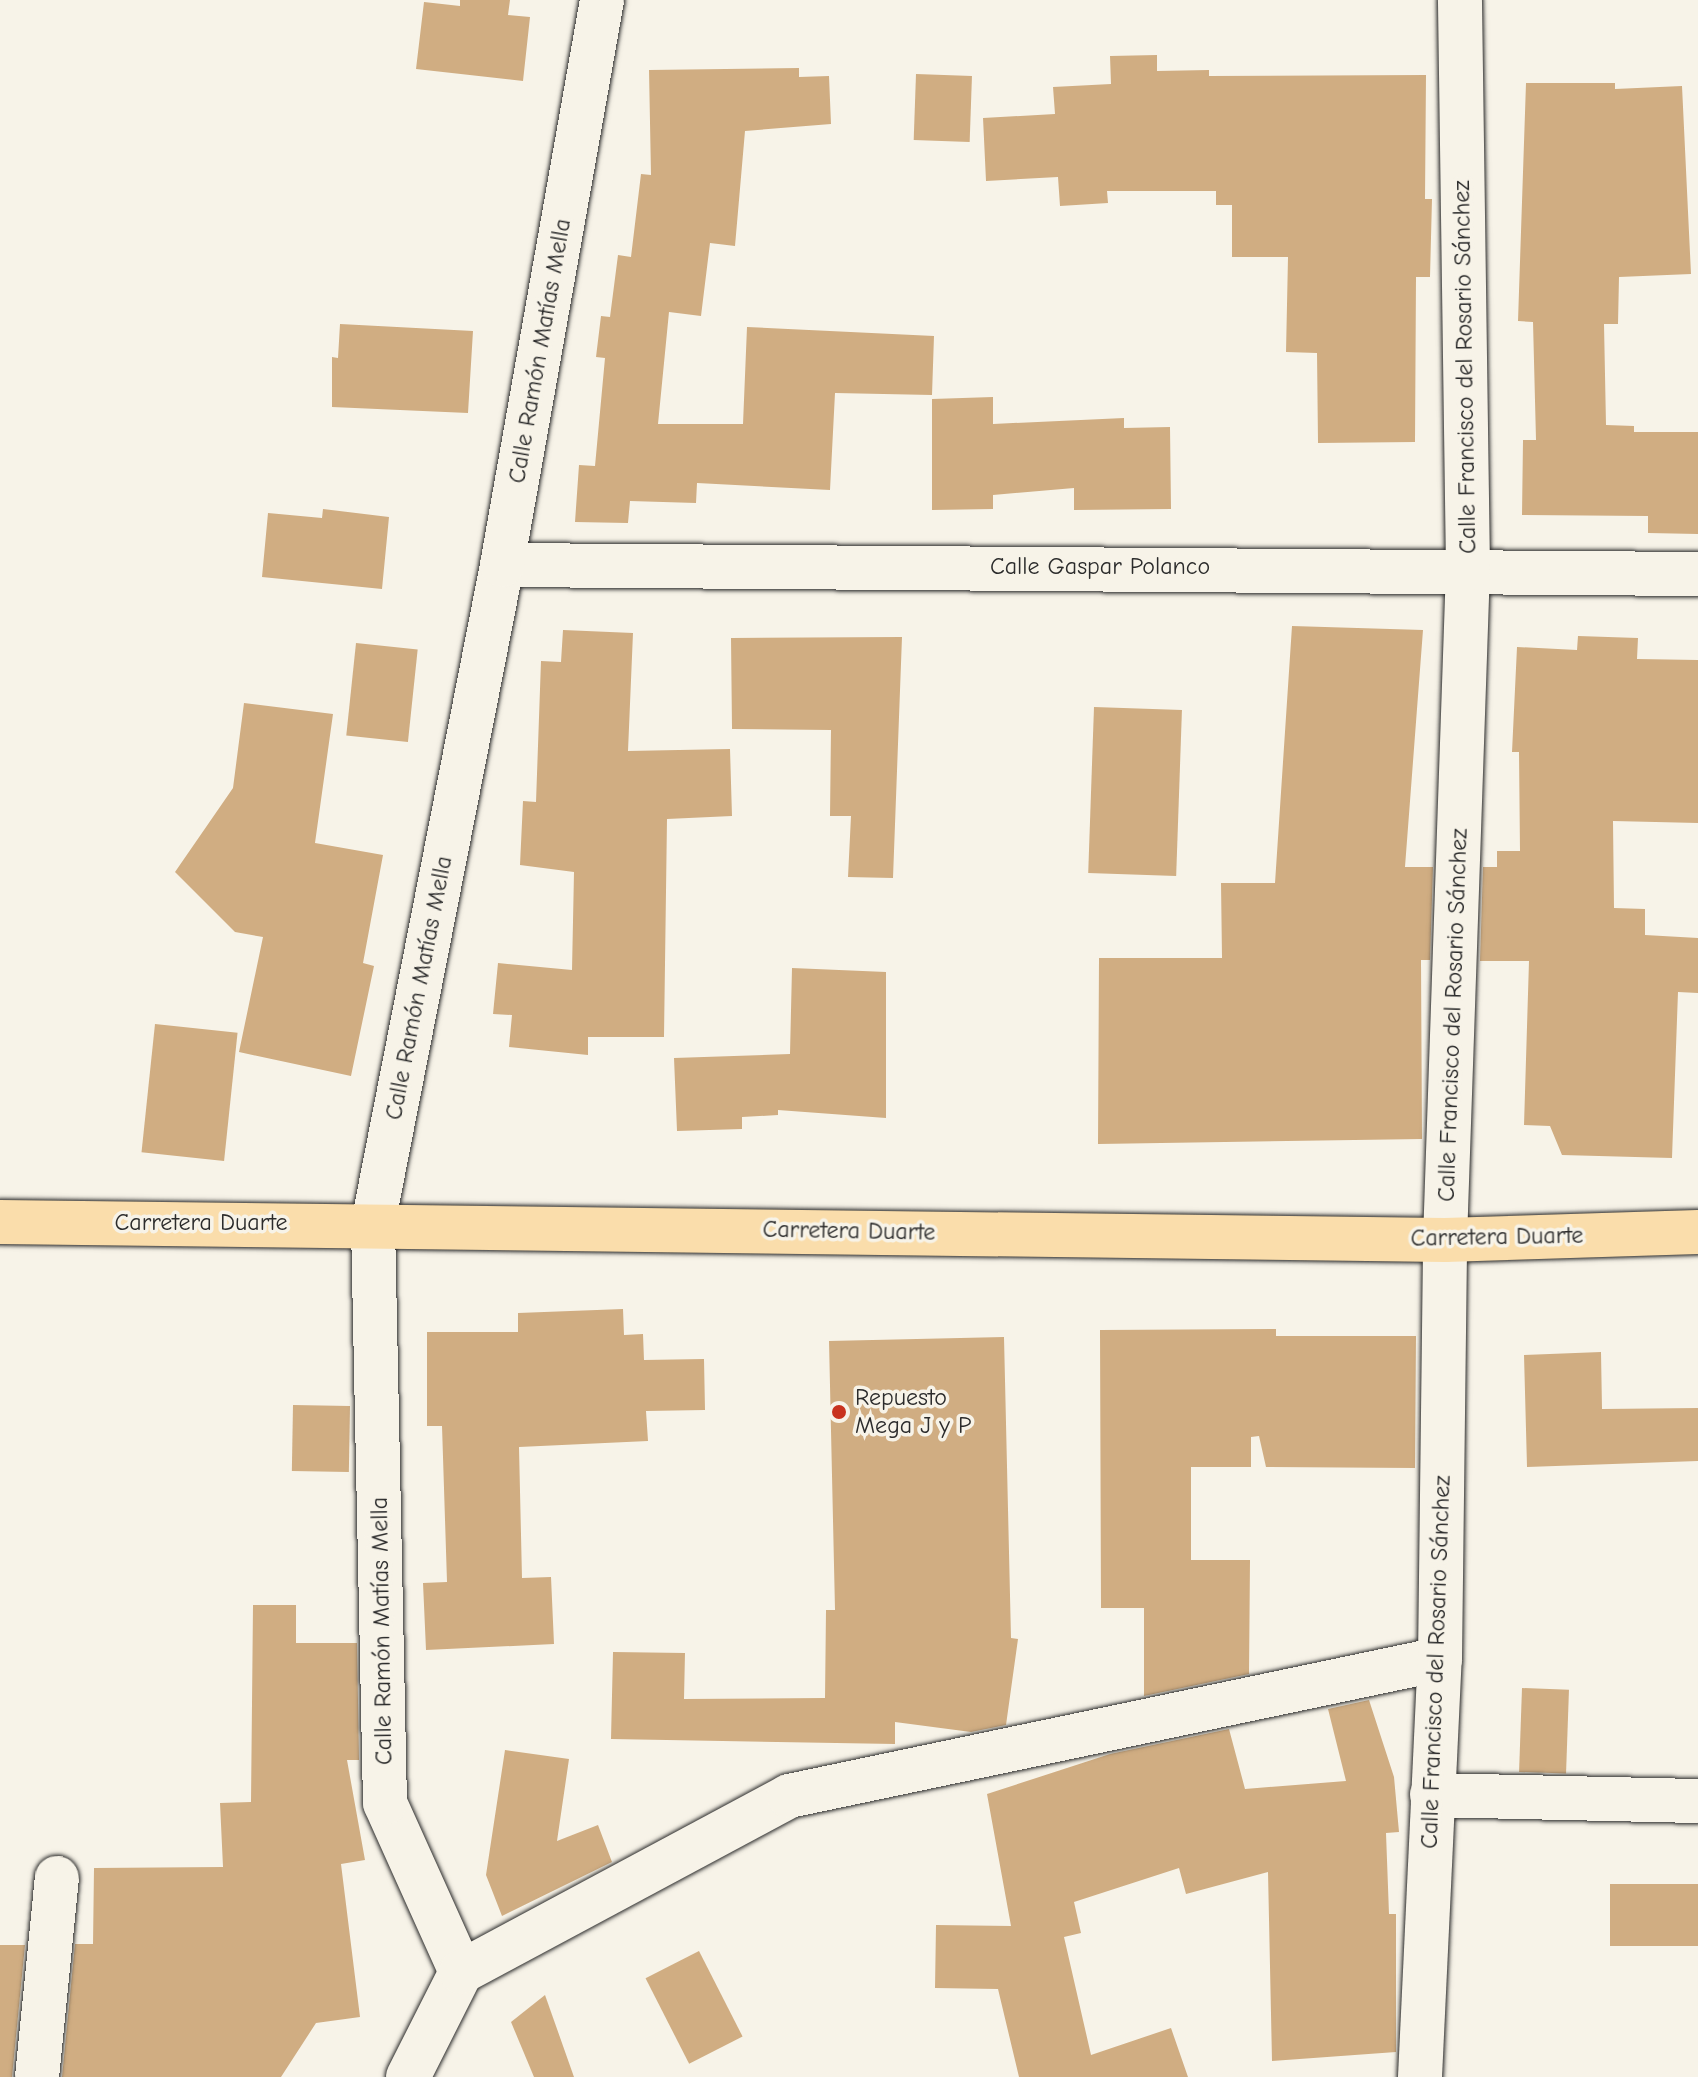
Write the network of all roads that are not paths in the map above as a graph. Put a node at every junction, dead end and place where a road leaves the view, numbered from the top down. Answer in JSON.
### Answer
{"nodes":[{"id":1,"x":602,"y":0,"type":"edge"},
{"id":2,"x":1460,"y":0,"type":"edge"},
{"id":3,"x":502,"y":565,"type":"junction"},
{"id":4,"x":1468,"y":569,"type":"junction"},
{"id":5,"x":1698,"y":574,"type":"edge"},
{"id":6,"x":0,"y":1222,"type":"edge"},
{"id":7,"x":373,"y":1224,"type":"junction"},
{"id":8,"x":1698,"y":1232,"type":"edge"},
{"id":9,"x":1445,"y":1240,"type":"junction"},
{"id":10,"x":1440,"y":1659,"type":"junction"},
{"id":11,"x":1432,"y":1795,"type":"junction"},
{"id":12,"x":1698,"y":1801,"type":"edge"},
{"id":13,"x":57,"y":1878,"type":"dead end"},
{"id":14,"x":461,"y":1972,"type":"junction"},
{"id":15,"x":37,"y":2077,"type":"edge"},
{"id":16,"x":408,"y":2077,"type":"edge"},
{"id":17,"x":1420,"y":2077,"type":"edge"}],
"edges":[{"from":1,"to":3,"type":"street","name":"Calle Ramón Matías Mella"},
{"from":2,"to":4,"type":"street","name":"Calle Francisco del Rosario Sánchez"},
{"from":3,"to":4,"type":"street","name":"Calle Gaspar Polanco"},
{"from":3,"to":7,"type":"street","name":"Calle Ramón Matías Mella"},
{"from":4,"to":5,"type":"street","name":"Calle Gaspar Polanco"},
{"from":4,"to":9,"type":"street","name":"Calle Francisco del Rosario Sánchez"},
{"from":6,"to":7,"type":"main road","name":"Carretera Duarte"},
{"from":7,"to":9,"type":"main road","name":"Carretera Duarte"},
{"from":7,"to":14,"type":"street","name":"Calle Ramón Matías Mella"},
{"from":8,"to":9,"type":"main road","name":"Carretera Duarte"},
{"from":9,"to":10,"type":"street","name":"Calle Francisco del Rosario Sánchez"},
{"from":10,"to":11,"type":"street","name":"Calle Francisco del Rosario Sánchez"},
{"from":10,"to":14,"type":"street"},
{"from":11,"to":12,"type":"street"},
{"from":11,"to":17,"type":"street","name":"Calle Francisco del Rosario Sánchez"},
{"from":13,"to":15,"type":"street"},
{"from":14,"to":16,"type":"street"}]}
